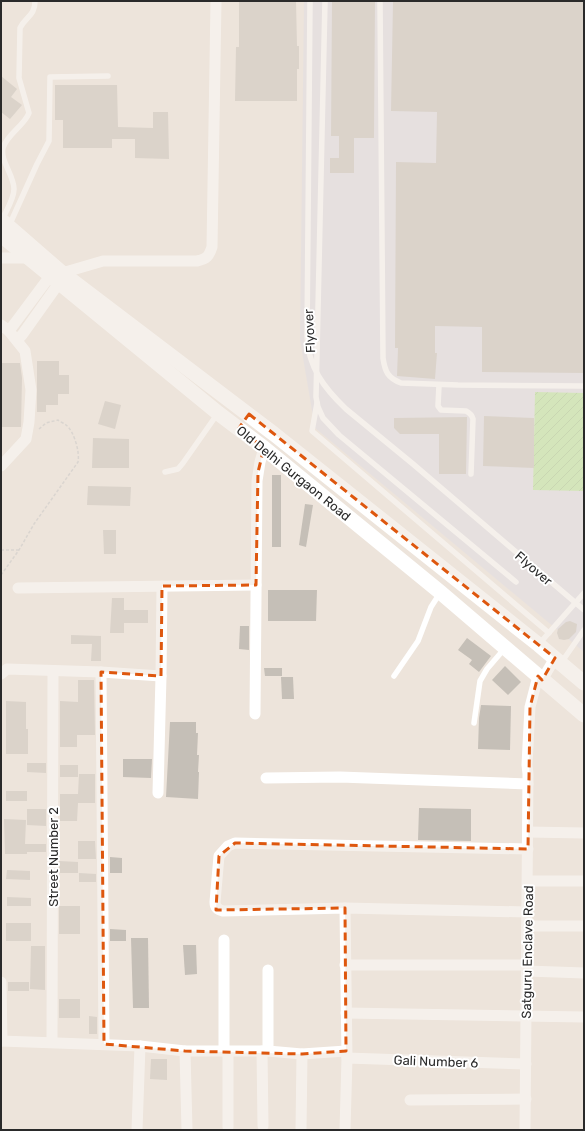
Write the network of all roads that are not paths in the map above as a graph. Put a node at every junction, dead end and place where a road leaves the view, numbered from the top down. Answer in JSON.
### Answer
{"nodes":[{"id":1,"x":35,"y":1,"type":"edge"},
{"id":2,"x":216,"y":1,"type":"edge"},
{"id":3,"x":310,"y":1,"type":"edge"},
{"id":4,"x":325,"y":1,"type":"edge"},
{"id":5,"x":380,"y":1,"type":"edge"},
{"id":6,"x":108,"y":76,"type":"dead end"},
{"id":7,"x":3,"y":226,"type":"edge"},
{"id":8,"x":1,"y":258,"type":"edge"},
{"id":9,"x":30,"y":258,"type":"junction"},
{"id":10,"x":57,"y":277,"type":"junction"},
{"id":11,"x":5,"y":328,"type":"edge"},
{"id":12,"x":17,"y":340,"type":"junction"},
{"id":13,"x":439,"y":385,"type":"junction"},
{"id":14,"x":584,"y":386,"type":"edge"},
{"id":15,"x":317,"y":403,"type":"junction"},
{"id":16,"x":218,"y":413,"type":"junction"},
{"id":17,"x":249,"y":414,"type":"junction"},
{"id":18,"x":239,"y":428,"type":"junction"},
{"id":19,"x":264,"y":448,"type":"junction"},
{"id":20,"x":1,"y":466,"type":"edge"},
{"id":21,"x":165,"y":472,"type":"dead end"},
{"id":22,"x":471,"y":474,"type":"dead end"},
{"id":23,"x":516,"y":582,"type":"dead end"},
{"id":24,"x":256,"y":585,"type":"junction"},
{"id":25,"x":162,"y":586,"type":"junction"},
{"id":26,"x":18,"y":588,"type":"dead end"},
{"id":27,"x":440,"y":592,"type":"junction"},
{"id":28,"x":584,"y":593,"type":"edge"},
{"id":29,"x":584,"y":610,"type":"edge"},
{"id":30,"x":584,"y":630,"type":"edge"},
{"id":31,"x":544,"y":639,"type":"junction"},
{"id":32,"x":506,"y":648,"type":"junction"},
{"id":33,"x":558,"y":661,"type":"junction"},
{"id":34,"x":53,"y":671,"type":"junction"},
{"id":35,"x":100,"y":672,"type":"junction"},
{"id":36,"x":1,"y":674,"type":"edge"},
{"id":37,"x":162,"y":676,"type":"junction"},
{"id":38,"x":394,"y":676,"type":"dead end"},
{"id":39,"x":542,"y":680,"type":"junction"},
{"id":40,"x":584,"y":683,"type":"edge"},
{"id":41,"x":255,"y":714,"type":"dead end"},
{"id":42,"x":584,"y":715,"type":"edge"},
{"id":43,"x":474,"y":723,"type":"dead end"},
{"id":44,"x":266,"y":778,"type":"dead end"},
{"id":45,"x":528,"y":779,"type":"junction"},
{"id":46,"x":158,"y":793,"type":"dead end"},
{"id":47,"x":528,"y":832,"type":"junction"},
{"id":48,"x":584,"y":833,"type":"edge"},
{"id":49,"x":528,"y":849,"type":"junction"},
{"id":50,"x":528,"y":881,"type":"junction"},
{"id":51,"x":584,"y":881,"type":"edge"},
{"id":52,"x":345,"y":908,"type":"junction"},
{"id":53,"x":527,"y":912,"type":"junction"},
{"id":54,"x":527,"y":926,"type":"junction"},
{"id":55,"x":584,"y":926,"type":"edge"},
{"id":56,"x":224,"y":940,"type":"dead end"},
{"id":57,"x":345,"y":965,"type":"junction"},
{"id":58,"x":527,"y":968,"type":"junction"},
{"id":59,"x":268,"y":970,"type":"dead end"},
{"id":60,"x":584,"y":973,"type":"edge"},
{"id":61,"x":1,"y":982,"type":"edge"},
{"id":62,"x":346,"y":1013,"type":"junction"},
{"id":63,"x":526,"y":1016,"type":"junction"},
{"id":64,"x":584,"y":1017,"type":"edge"},
{"id":65,"x":1,"y":1041,"type":"edge"},
{"id":66,"x":52,"y":1042,"type":"junction"},
{"id":67,"x":104,"y":1044,"type":"junction"},
{"id":68,"x":140,"y":1046,"type":"junction"},
{"id":69,"x":185,"y":1051,"type":"junction"},
{"id":70,"x":226,"y":1051,"type":"junction"},
{"id":71,"x":265,"y":1051,"type":"junction"},
{"id":72,"x":302,"y":1054,"type":"junction"},
{"id":73,"x":346,"y":1054,"type":"junction"},
{"id":74,"x":526,"y":1064,"type":"junction"},
{"id":75,"x":526,"y":1099,"type":"junction"},
{"id":76,"x":410,"y":1100,"type":"dead end"},
{"id":77,"x":263,"y":1126,"type":"dead end"},
{"id":78,"x":228,"y":1127,"type":"dead end"},
{"id":79,"x":137,"y":1130,"type":"edge"},
{"id":80,"x":187,"y":1130,"type":"edge"},
{"id":81,"x":301,"y":1130,"type":"edge"},
{"id":82,"x":345,"y":1130,"type":"edge"},
{"id":83,"x":525,"y":1130,"type":"edge"}],
"edges":[{"from":1,"to":7,"type":"lane"},
{"from":2,"to":10,"type":"street"},
{"from":3,"to":29,"type":"lane","name":"Flyover"},
{"from":4,"to":15,"type":"lane"},
{"from":5,"to":13,"type":"lane"},
{"from":6,"to":7,"type":"lane"},
{"from":7,"to":9,"type":"main road","name":"Old Delhi Gurgaon Road"},
{"from":7,"to":10,"type":"main road","name":"Old Delhi Gurgaon Road"},
{"from":8,"to":9,"type":"street"},
{"from":9,"to":10,"type":"main road","name":"Old Delhi Gurgaon Road"},
{"from":10,"to":11,"type":"street"},
{"from":10,"to":12,"type":"street"},
{"from":10,"to":16,"type":"main road","name":"Old Delhi Gurgaon Road"},
{"from":10,"to":17,"type":"main road","name":"Old Delhi Gurgaon Road"},
{"from":11,"to":12,"type":"street"},
{"from":12,"to":20,"type":"street"},
{"from":13,"to":14,"type":"lane"},
{"from":13,"to":22,"type":"lane"},
{"from":15,"to":23,"type":"lane"},
{"from":15,"to":31,"type":"lane"},
{"from":16,"to":18,"type":"main road","name":"Old Delhi Gurgaon Road"},
{"from":16,"to":21,"type":"lane"},
{"from":17,"to":18,"type":"main road"},
{"from":17,"to":31,"type":"main road","name":"Old Delhi Gurgaon Road"},
{"from":18,"to":19,"type":"main road","name":"Old Delhi Gurgaon Road"},
{"from":19,"to":24,"type":"street"},
{"from":19,"to":27,"type":"main road","name":"Old Delhi Gurgaon Road"},
{"from":24,"to":25,"type":"street"},
{"from":24,"to":41,"type":"street"},
{"from":25,"to":26,"type":"street"},
{"from":25,"to":37,"type":"street"},
{"from":27,"to":32,"type":"main road","name":"Old Delhi Gurgaon Road"},
{"from":27,"to":38,"type":"lane"},
{"from":28,"to":31,"type":"lane"},
{"from":30,"to":33,"type":"lane"},
{"from":31,"to":33,"type":"main road","name":"Old Delhi Gurgaon Road"},
{"from":32,"to":39,"type":"main road","name":"Old Delhi Gurgaon Road"},
{"from":32,"to":43,"type":"lane"},
{"from":33,"to":39,"type":"street","name":"Satguru Enclave Road"},
{"from":33,"to":40,"type":"main road","name":"Old Delhi Gurgaon Road"},
{"from":34,"to":35,"type":"street"},
{"from":34,"to":36,"type":"street"},
{"from":34,"to":66,"type":"street","name":"Street Number 2"},
{"from":35,"to":37,"type":"street"},
{"from":35,"to":67,"type":"street"},
{"from":37,"to":46,"type":"street"},
{"from":39,"to":42,"type":"main road","name":"Old Delhi Gurgaon Road"},
{"from":39,"to":45,"type":"street","name":"Satguru Enclave Road"},
{"from":44,"to":45,"type":"street"},
{"from":45,"to":47,"type":"street","name":"Satguru Enclave Road"},
{"from":47,"to":48,"type":"street"},
{"from":47,"to":49,"type":"street","name":"Satguru Enclave Road"},
{"from":49,"to":50,"type":"street","name":"Satguru Enclave Road"},
{"from":49,"to":52,"type":"street"},
{"from":50,"to":51,"type":"street"},
{"from":50,"to":53,"type":"street","name":"Satguru Enclave Road"},
{"from":52,"to":53,"type":"street"},
{"from":52,"to":57,"type":"street"},
{"from":53,"to":54,"type":"street","name":"Satguru Enclave Road"},
{"from":54,"to":55,"type":"street"},
{"from":54,"to":58,"type":"street","name":"Satguru Enclave Road"},
{"from":56,"to":70,"type":"street"},
{"from":57,"to":58,"type":"street"},
{"from":57,"to":62,"type":"street"},
{"from":58,"to":60,"type":"street"},
{"from":58,"to":63,"type":"street","name":"Satguru Enclave Road"},
{"from":59,"to":71,"type":"street"},
{"from":61,"to":65,"type":"street"},
{"from":62,"to":63,"type":"street"},
{"from":62,"to":73,"type":"street"},
{"from":63,"to":64,"type":"street"},
{"from":63,"to":74,"type":"street","name":"Satguru Enclave Road"},
{"from":65,"to":66,"type":"street","name":"Gali Number 6"},
{"from":66,"to":67,"type":"street","name":"Gali Number 6"},
{"from":67,"to":68,"type":"street","name":"Gali Number 6"},
{"from":68,"to":69,"type":"street","name":"Gali Number 6"},
{"from":68,"to":79,"type":"street"},
{"from":69,"to":70,"type":"street","name":"Gali Number 6"},
{"from":69,"to":80,"type":"street"},
{"from":70,"to":71,"type":"street","name":"Gali Number 6"},
{"from":70,"to":78,"type":"street"},
{"from":71,"to":72,"type":"street","name":"Gali Number 6"},
{"from":71,"to":77,"type":"street"},
{"from":72,"to":73,"type":"street","name":"Gali Number 6"},
{"from":72,"to":81,"type":"street"},
{"from":73,"to":74,"type":"street","name":"Gali Number 6"},
{"from":73,"to":82,"type":"street"},
{"from":74,"to":75,"type":"street","name":"Satguru Enclave Road"},
{"from":75,"to":76,"type":"street"},
{"from":75,"to":83,"type":"street","name":"Satguru Enclave Road"}]}
